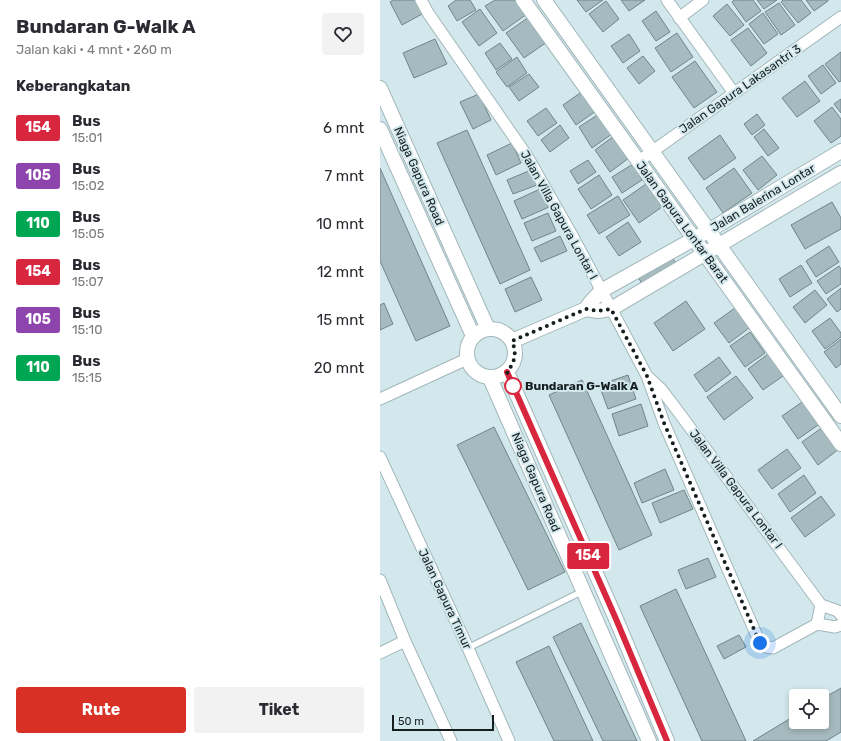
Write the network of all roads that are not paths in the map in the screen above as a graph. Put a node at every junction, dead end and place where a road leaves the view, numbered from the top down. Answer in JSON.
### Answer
{"nodes":[{"id":1,"x":421,"y":0,"type":"edge"},
{"id":2,"x":523,"y":0,"type":"edge"},
{"id":3,"x":544,"y":0,"type":"edge"},
{"id":4,"x":667,"y":0,"type":"edge"},
{"id":5,"x":703,"y":0,"type":"edge"},
{"id":6,"x":841,"y":17,"type":"edge"},
{"id":7,"x":679,"y":18,"type":"junction"},
{"id":8,"x":380,"y":88,"type":"edge"},
{"id":9,"x":734,"y":94,"type":"junction"},
{"id":10,"x":380,"y":129,"type":"edge"},
{"id":11,"x":841,"y":151,"type":"edge"},
{"id":12,"x":652,"y":152,"type":"junction"},
{"id":13,"x":639,"y":161,"type":"junction"},
{"id":14,"x":841,"y":173,"type":"edge"},
{"id":15,"x":708,"y":231,"type":"junction"},
{"id":16,"x":694,"y":238,"type":"junction"},
{"id":17,"x":718,"y":245,"type":"junction"},
{"id":18,"x":705,"y":253,"type":"junction"},
{"id":19,"x":601,"y":291,"type":"junction"},
{"id":20,"x":586,"y":309,"type":"junction"},
{"id":21,"x":611,"y":309,"type":"junction"},
{"id":22,"x":488,"y":329,"type":"junction"},
{"id":23,"x":473,"y":336,"type":"junction"},
{"id":24,"x":512,"y":341,"type":"junction"},
{"id":25,"x":467,"y":359,"type":"junction"},
{"id":26,"x":507,"y":372,"type":"junction"},
{"id":27,"x":647,"y":376,"type":"junction"},
{"id":28,"x":490,"y":378,"type":"junction"},
{"id":29,"x":380,"y":400,"type":"edge"},
{"id":30,"x":841,"y":416,"type":"edge"},
{"id":31,"x":841,"y":444,"type":"edge"},
{"id":32,"x":380,"y":457,"type":"edge"},
{"id":33,"x":380,"y":580,"type":"edge"},
{"id":34,"x":583,"y":591,"type":"junction"},
{"id":35,"x":822,"y":605,"type":"junction"},
{"id":36,"x":841,"y":615,"type":"edge"},
{"id":37,"x":817,"y":624,"type":"junction"},
{"id":38,"x":841,"y":625,"type":"edge"},
{"id":39,"x":405,"y":641,"type":"junction"},
{"id":40,"x":468,"y":648,"type":"junction"},
{"id":41,"x":380,"y":653,"type":"edge"},
{"id":42,"x":452,"y":741,"type":"edge"},
{"id":43,"x":509,"y":741,"type":"edge"},
{"id":44,"x":649,"y":741,"type":"edge"},
{"id":45,"x":667,"y":741,"type":"edge"}],
"edges":[{"from":1,"to":19,"type":"street","name":"Jalan Villa Gapura Lontar I"},
{"from":2,"to":13,"type":"street","name":"Jalan Gapura Lontar Barat"},
{"from":3,"to":12,"type":"street","name":"Jalan Gapura Lontar Barat"},
{"from":4,"to":7,"type":"street"},
{"from":5,"to":7,"type":"street"},
{"from":6,"to":9,"type":"street","name":"Jalan Gapura Lakasantri 3"},
{"from":7,"to":9,"type":"street"},
{"from":8,"to":22,"type":"street","name":"Niaga Gapura Road"},
{"from":9,"to":12,"type":"street","name":"Jalan Gapura Lakasantri 3"},
{"from":10,"to":23,"type":"street","name":"Niaga Gapura Road"},
{"from":11,"to":15,"type":"street","name":"Jalan Balerina Lontar"},
{"from":12,"to":13,"type":"street","name":"Jalan Gapura Lakasantri 3"},
{"from":12,"to":15,"type":"street","name":"Jalan Gapura Lontar Barat"},
{"from":13,"to":16,"type":"street","name":"Jalan Gapura Lontar Barat"},
{"from":14,"to":17,"type":"street","name":"Jalan Balerina Lontar"},
{"from":15,"to":16,"type":"street","name":"Jalan Balerina Lontar"},
{"from":15,"to":17,"type":"street","name":"Jalan Gapura Lontar Barat"},
{"from":16,"to":18,"type":"street","name":"Jalan Gapura Lontar Barat"},
{"from":16,"to":19,"type":"street","name":"Jalan Balerina Lontar"},
{"from":17,"to":18,"type":"street","name":"Jalan Balerina Lontar"},
{"from":17,"to":30,"type":"street","name":"Jalan Gapura Lontar Barat"},
{"from":18,"to":21,"type":"street","name":"Jalan Balerina Lontar"},
{"from":18,"to":31,"type":"street","name":"Jalan Gapura Lontar Barat"},
{"from":19,"to":20,"type":"street","name":"Jalan Balerina Lontar"},
{"from":19,"to":21,"type":"street","name":"Jalan Villa Gapura Lontar I"},
{"from":20,"to":21,"type":"street","name":"Jalan Balerina Lontar"},
{"from":20,"to":24,"type":"street","name":"Jalan Balerina Lontar"},
{"from":21,"to":27,"type":"street","name":"Jalan Villa Gapura Lontar I"},
{"from":22,"to":23,"type":"street"},
{"from":22,"to":24,"type":"street"},
{"from":23,"to":25,"type":"street"},
{"from":24,"to":26,"type":"street"},
{"from":25,"to":28,"type":"street"},
{"from":25,"to":29,"type":"street"},
{"from":26,"to":28,"type":"street"},
{"from":26,"to":45,"type":"street","name":"Niaga Gapura Road"},
{"from":27,"to":35,"type":"street","name":"Jalan Villa Gapura Lontar I"},
{"from":27,"to":37,"type":"street","name":"Jalan Villa Gapura Lontar I"},
{"from":28,"to":34,"type":"street","name":"Niaga Gapura Road"},
{"from":32,"to":40,"type":"street","name":"Jalan Gapura Timur"},
{"from":33,"to":39,"type":"street"},
{"from":34,"to":40,"type":"lane"},
{"from":34,"to":44,"type":"street","name":"Niaga Gapura Road"},
{"from":35,"to":36,"type":"street","name":"Jalan Villa Gapura Lontar I"},
{"from":35,"to":37,"type":"street"},
{"from":37,"to":38,"type":"street"},
{"from":39,"to":41,"type":"street"},
{"from":39,"to":42,"type":"street"},
{"from":40,"to":43,"type":"street","name":"Jalan Gapura Timur"}]}
